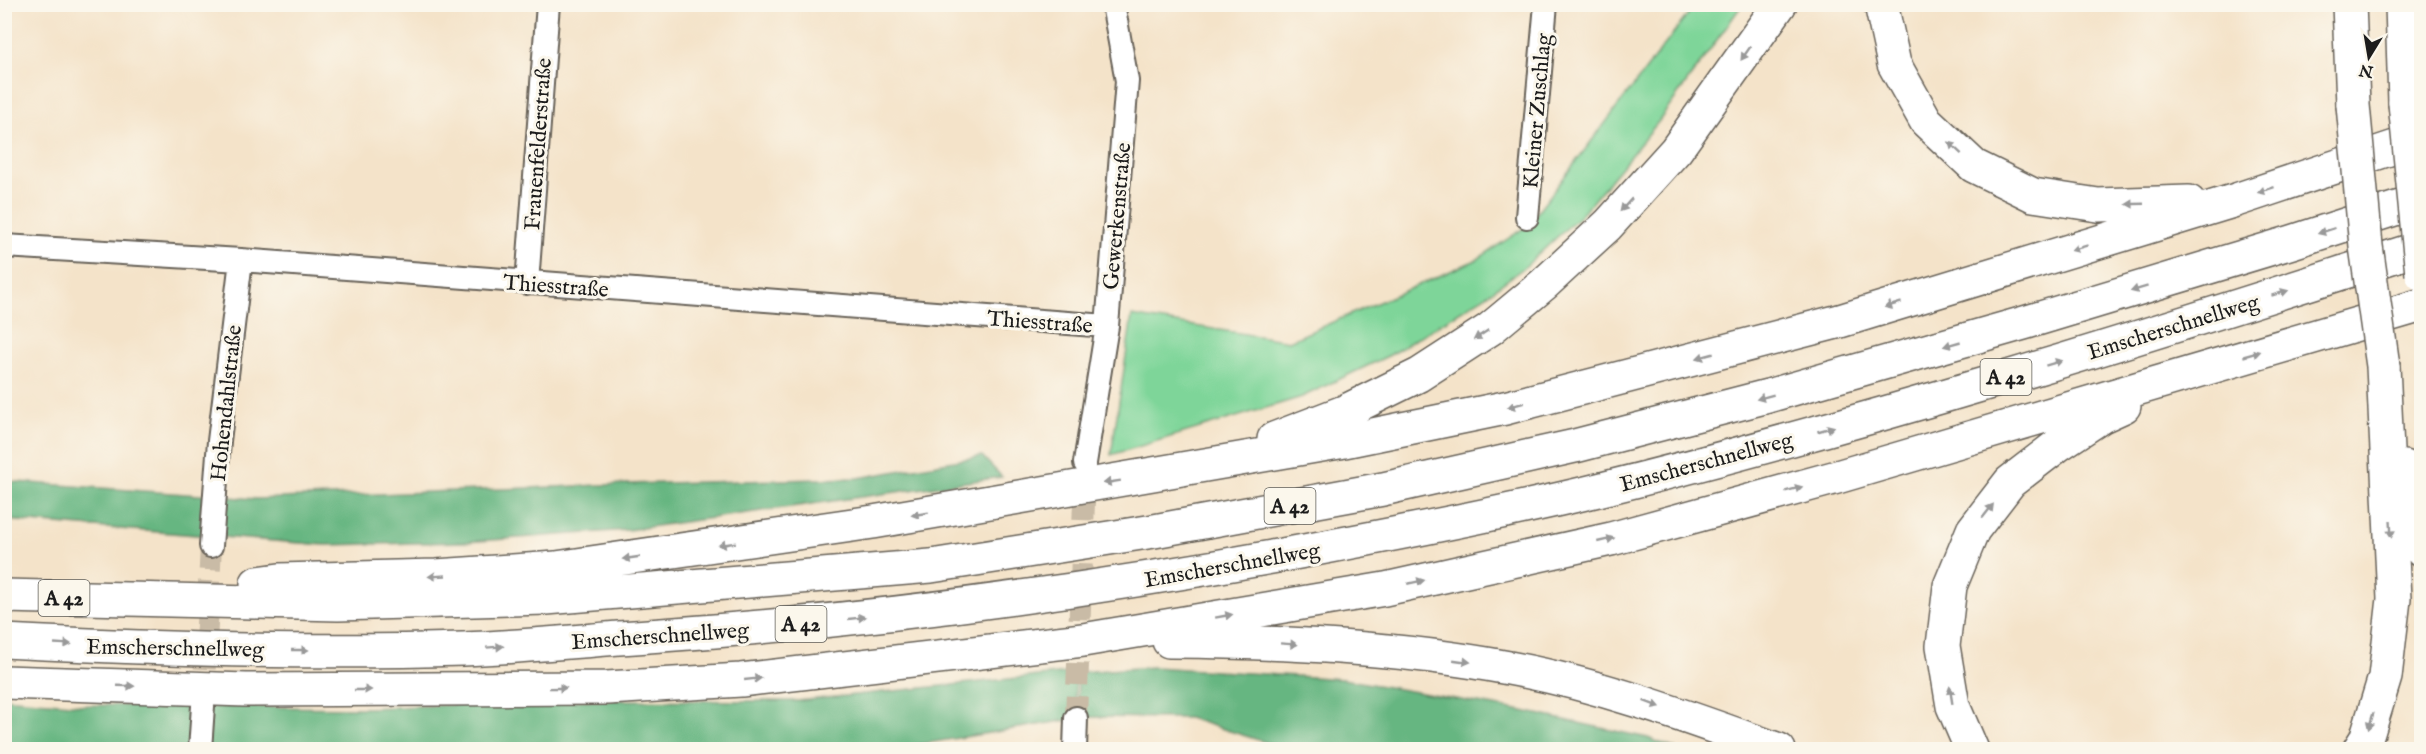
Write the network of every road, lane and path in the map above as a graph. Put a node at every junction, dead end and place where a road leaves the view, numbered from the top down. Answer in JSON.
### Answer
{"nodes":[{"id":1,"x":548,"y":4,"type":"edge"},
{"id":2,"x":1113,"y":4,"type":"edge"},
{"id":3,"x":1546,"y":4,"type":"edge"},
{"id":4,"x":1780,"y":4,"type":"edge"},
{"id":5,"x":1881,"y":4,"type":"edge"},
{"id":6,"x":2335,"y":4,"type":"edge"},
{"id":7,"x":2349,"y":4,"type":"edge"},
{"id":8,"x":2402,"y":4,"type":"edge"},
{"id":9,"x":2351,"y":54,"type":"junction"},
{"id":10,"x":2421,"y":138,"type":"edge"},
{"id":11,"x":2236,"y":200,"type":"junction"},
{"id":12,"x":2421,"y":200,"type":"edge"},
{"id":13,"x":1527,"y":217,"type":"dead end"},
{"id":14,"x":4,"y":246,"type":"edge"},
{"id":15,"x":2421,"y":247,"type":"edge"},
{"id":16,"x":241,"y":260,"type":"junction"},
{"id":17,"x":2421,"y":274,"type":"edge"},
{"id":18,"x":527,"y":283,"type":"junction"},
{"id":19,"x":2421,"y":305,"type":"edge"},
{"id":20,"x":1107,"y":326,"type":"junction"},
{"id":21,"x":2383,"y":366,"type":"junction"},
{"id":22,"x":2196,"y":370,"type":"junction"},
{"id":23,"x":1085,"y":463,"type":"tunnel mouth"},
{"id":24,"x":1170,"y":473,"type":"junction"},
{"id":25,"x":211,"y":546,"type":"tunnel mouth"},
{"id":26,"x":2421,"y":551,"type":"edge"},
{"id":27,"x":4,"y":596,"type":"edge"},
{"id":28,"x":124,"y":599,"type":"junction"},
{"id":29,"x":1083,"y":640,"type":"junction"},
{"id":30,"x":4,"y":641,"type":"edge"},
{"id":31,"x":4,"y":682,"type":"edge"},
{"id":32,"x":203,"y":706,"type":"tunnel mouth"},
{"id":33,"x":1076,"y":718,"type":"tunnel mouth"},
{"id":34,"x":200,"y":750,"type":"edge"},
{"id":35,"x":1075,"y":750,"type":"edge"},
{"id":36,"x":1779,"y":750,"type":"edge"},
{"id":37,"x":1972,"y":750,"type":"edge"},
{"id":38,"x":2359,"y":750,"type":"edge"}],
"edges":[{"from":1,"to":18,"type":"street","name":"Frauenfelderstraße"},
{"from":2,"to":20,"type":"street","name":"Gewerkenstraße"},
{"from":3,"to":13,"type":"street","name":"Kleiner Zuschlag"},
{"from":4,"to":24,"type":"highway","one_way":true},
{"from":11,"to":5,"type":"highway","one_way":true},
{"from":6,"to":9,"type":"highway"},
{"from":7,"to":9,"type":"highway"},
{"from":8,"to":17,"type":"highway","bridge":true},
{"from":9,"to":21,"type":"highway","bridge":true},
{"from":10,"to":11,"type":"highway","one_way":true},
{"from":11,"to":24,"type":"highway","one_way":true},
{"from":12,"to":28,"type":"highway","name":"Emscherschnellweg","number":"A 42","one_way":true},
{"from":14,"to":16,"type":"street","name":"Thiesstraße"},
{"from":30,"to":15,"type":"highway","name":"Emscherschnellweg","number":"A 42","one_way":true},
{"from":16,"to":18,"type":"street","name":"Thiesstraße"},
{"from":16,"to":25,"type":"street","name":"Hohendahlstraße"},
{"from":18,"to":20,"type":"street","name":"Thiesstraße"},
{"from":22,"to":19,"type":"highway","one_way":true},
{"from":20,"to":23,"type":"street","name":"Gewerkenstraße"},
{"from":21,"to":26,"type":"highway"},
{"from":21,"to":38,"type":"highway","one_way":true},
{"from":29,"to":22,"type":"highway","one_way":true},
{"from":37,"to":22,"type":"highway","one_way":true},
{"from":24,"to":28,"type":"highway","one_way":true},
{"from":27,"to":28,"type":"highway","name":"Emscherschnellweg","number":"A 42"},
{"from":31,"to":29,"type":"highway","one_way":true},
{"from":29,"to":36,"type":"highway","one_way":true},
{"from":32,"to":34,"type":"street"},
{"from":33,"to":35,"type":"street"}]}
